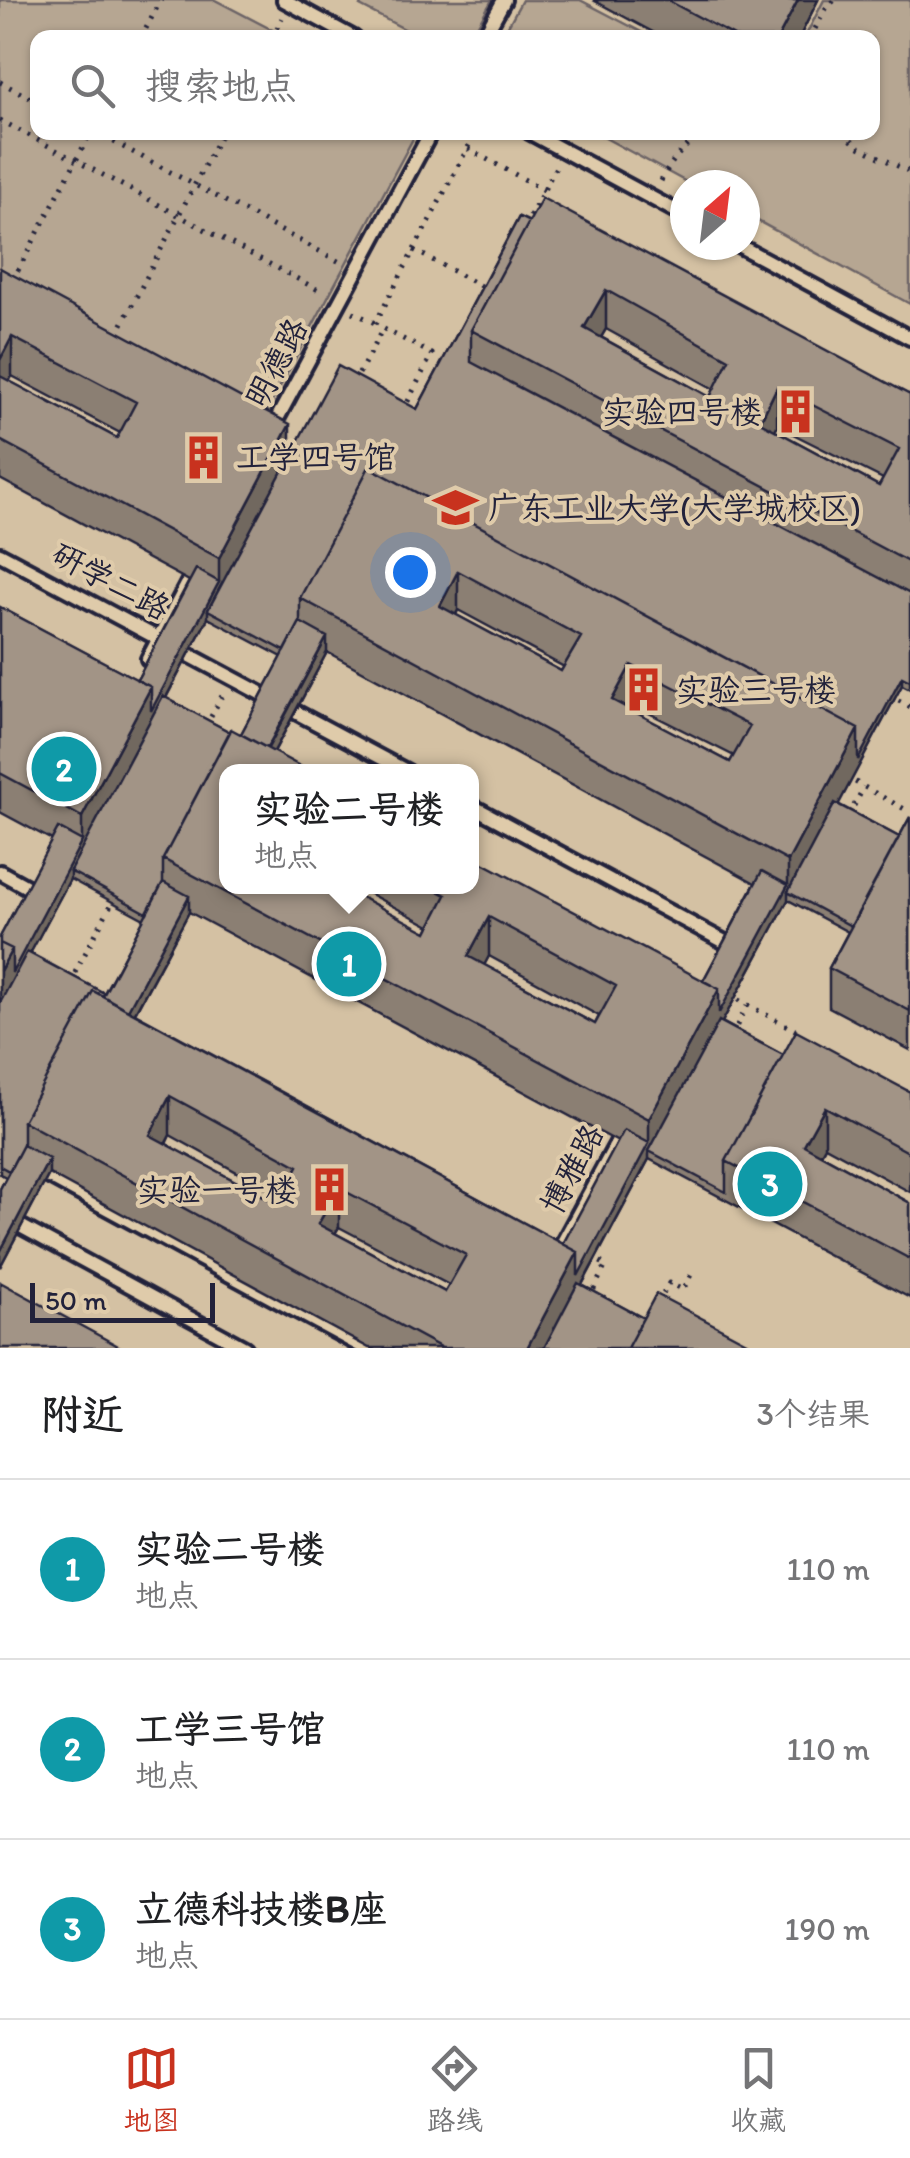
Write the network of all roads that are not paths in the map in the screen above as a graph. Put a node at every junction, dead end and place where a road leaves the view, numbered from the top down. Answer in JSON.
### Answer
{"nodes":[{"id":1,"x":284,"y":0,"type":"edge"},
{"id":2,"x":504,"y":0,"type":"edge"},
{"id":3,"x":339,"y":30,"type":"edge"},
{"id":4,"x":487,"y":30,"type":"edge"},
{"id":5,"x":427,"y":140,"type":"edge"},
{"id":6,"x":545,"y":140,"type":"edge"},
{"id":7,"x":670,"y":208,"type":"edge"},
{"id":8,"x":760,"y":257,"type":"edge"},
{"id":9,"x":910,"y":338,"type":"edge"},
{"id":10,"x":263,"y":444,"type":"edge"},
{"id":11,"x":0,"y":554,"type":"edge"},
{"id":12,"x":198,"y":565,"type":"edge"},
{"id":13,"x":159,"y":638,"type":"junction"},
{"id":14,"x":140,"y":673,"type":"edge"},
{"id":15,"x":393,"y":764,"type":"edge"},
{"id":16,"x":479,"y":810,"type":"edge"},
{"id":17,"x":36,"y":870,"type":"edge"},
{"id":18,"x":0,"y":872,"type":"edge"},
{"id":19,"x":28,"y":886,"type":"junction"},
{"id":20,"x":18,"y":904,"type":"edge"},
{"id":21,"x":734,"y":925,"type":"edge"},
{"id":22,"x":725,"y":942,"type":"junction"},
{"id":23,"x":716,"y":959,"type":"edge"},
{"id":24,"x":634,"y":1112,"type":"edge"},
{"id":25,"x":42,"y":1173,"type":"edge"},
{"id":26,"x":0,"y":1215,"type":"edge"},
{"id":27,"x":552,"y":1264,"type":"edge"},
{"id":28,"x":245,"y":1348,"type":"edge"},
{"id":29,"x":364,"y":1348,"type":"edge"}],
"edges":[{"from":1,"to":3,"type":"lane"},
{"from":2,"to":4,"type":"lane"},
{"from":5,"to":10,"type":"lane","name":"明德路"},
{"from":6,"to":7,"type":"lane"},
{"from":8,"to":9,"type":"lane"},
{"from":11,"to":13,"type":"lane","name":"研学二路"},
{"from":12,"to":13,"type":"lane"},
{"from":13,"to":14,"type":"lane"},
{"from":13,"to":15,"type":"lane","name":"研学二路"},
{"from":16,"to":22,"type":"lane"},
{"from":17,"to":19,"type":"lane"},
{"from":18,"to":19,"type":"lane"},
{"from":19,"to":20,"type":"lane"},
{"from":21,"to":22,"type":"lane"},
{"from":22,"to":23,"type":"lane"},
{"from":24,"to":27,"type":"lane","name":"博雅路"},
{"from":25,"to":29,"type":"lane"},
{"from":26,"to":28,"type":"lane"}]}
